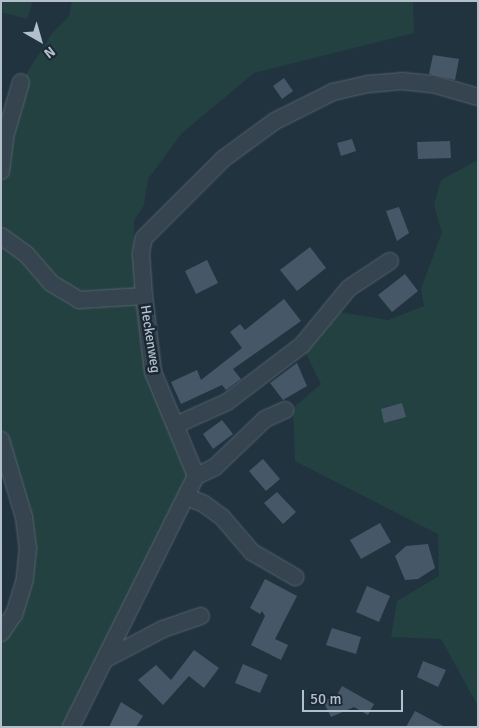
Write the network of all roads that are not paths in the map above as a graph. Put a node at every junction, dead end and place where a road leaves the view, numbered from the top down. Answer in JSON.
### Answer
{"nodes":[{"id":1,"x":21,"y":82,"type":"dead end"},
{"id":2,"x":478,"y":97,"type":"edge"},
{"id":3,"x":1,"y":171,"type":"edge"},
{"id":4,"x":1,"y":236,"type":"edge"},
{"id":5,"x":390,"y":261,"type":"dead end"},
{"id":6,"x":144,"y":296,"type":"junction"},
{"id":7,"x":285,"y":410,"type":"dead end"},
{"id":8,"x":176,"y":424,"type":"junction"},
{"id":9,"x":1,"y":440,"type":"edge"},
{"id":10,"x":196,"y":476,"type":"junction"},
{"id":11,"x":187,"y":497,"type":"junction"},
{"id":12,"x":295,"y":577,"type":"dead end"},
{"id":13,"x":201,"y":616,"type":"dead end"},
{"id":14,"x":1,"y":632,"type":"edge"},
{"id":15,"x":106,"y":659,"type":"junction"},
{"id":16,"x":72,"y":727,"type":"edge"}],
"edges":[{"from":1,"to":3,"type":"street"},
{"from":2,"to":6,"type":"street"},
{"from":4,"to":6,"type":"street","name":"Heckenweg"},
{"from":5,"to":8,"type":"street"},
{"from":6,"to":8,"type":"street","name":"Heckenweg"},
{"from":7,"to":10,"type":"street"},
{"from":8,"to":10,"type":"street","name":"Heckenweg"},
{"from":9,"to":14,"type":"street"},
{"from":10,"to":11,"type":"street"},
{"from":11,"to":12,"type":"street"},
{"from":11,"to":15,"type":"street"},
{"from":13,"to":15,"type":"street"},
{"from":15,"to":16,"type":"street"}]}
